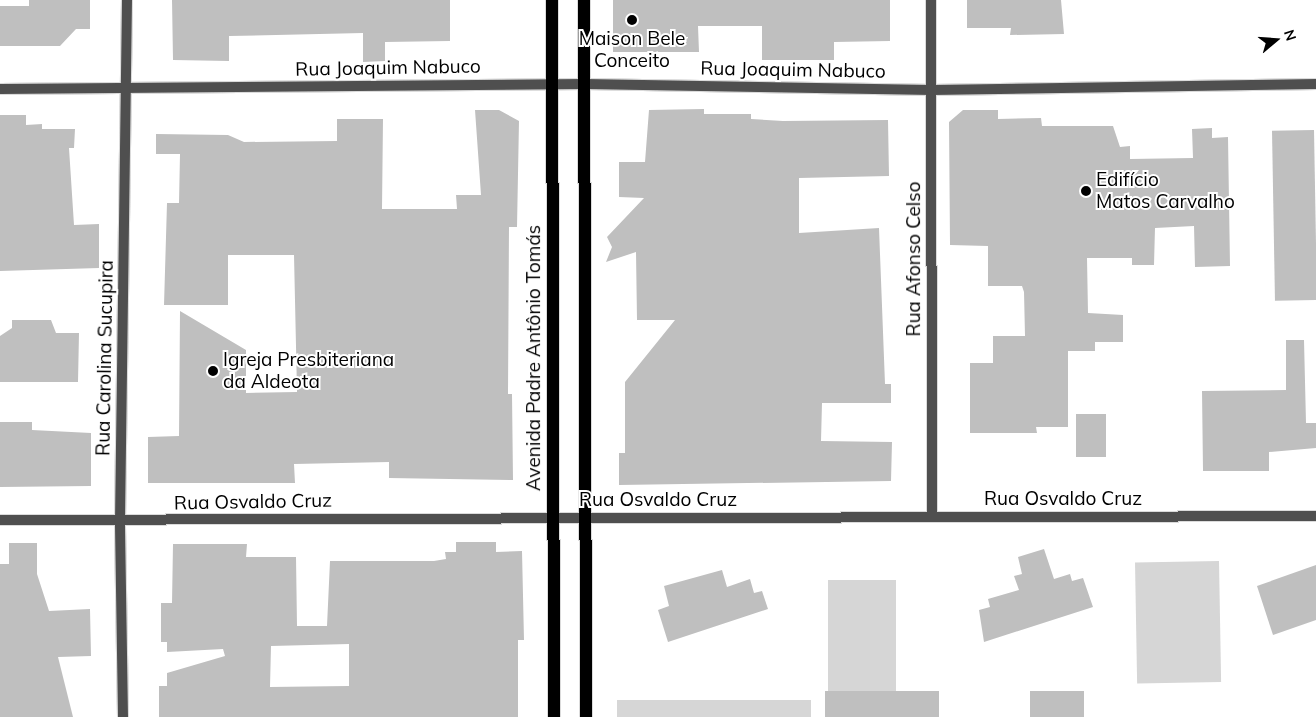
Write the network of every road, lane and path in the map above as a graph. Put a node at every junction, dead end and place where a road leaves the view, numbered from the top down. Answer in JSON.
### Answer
{"nodes":[{"id":1,"x":127,"y":0,"type":"edge"},
{"id":2,"x":552,"y":0,"type":"edge"},
{"id":3,"x":584,"y":0,"type":"edge"},
{"id":4,"x":931,"y":0,"type":"edge"},
{"id":5,"x":552,"y":84,"type":"junction"},
{"id":6,"x":585,"y":84,"type":"junction"},
{"id":7,"x":1316,"y":84,"type":"edge"},
{"id":8,"x":0,"y":89,"type":"edge"},
{"id":9,"x":127,"y":90,"type":"junction"},
{"id":10,"x":932,"y":90,"type":"junction"},
{"id":11,"x":1316,"y":516,"type":"edge"},
{"id":12,"x":553,"y":517,"type":"junction"},
{"id":13,"x":586,"y":517,"type":"junction"},
{"id":14,"x":932,"y":517,"type":"junction"},
{"id":15,"x":0,"y":520,"type":"edge"},
{"id":16,"x":120,"y":521,"type":"junction"},
{"id":17,"x":123,"y":717,"type":"edge"},
{"id":18,"x":554,"y":717,"type":"edge"},
{"id":19,"x":586,"y":717,"type":"edge"}],
"edges":[{"from":1,"to":9,"type":"street","name":"Rua Carolina Sucupira"},
{"from":2,"to":5,"type":"main road","name":"Avenida Padre Antônio Tomás"},
{"from":3,"to":6,"type":"main road"},
{"from":4,"to":10,"type":"street","name":"Rua Afonso Celso"},
{"from":5,"to":6,"type":"street","name":"Rua Joaquim Nabuco"},
{"from":5,"to":9,"type":"street","name":"Rua Joaquim Nabuco"},
{"from":5,"to":12,"type":"main road","name":"Avenida Padre Antônio Tomás"},
{"from":6,"to":10,"type":"street","name":"Rua Joaquim Nabuco"},
{"from":6,"to":13,"type":"main road"},
{"from":7,"to":10,"type":"street","name":"Rua Joaquim Nabuco"},
{"from":8,"to":9,"type":"street","name":"Rua Joaquim Nabuco"},
{"from":9,"to":16,"type":"street","name":"Rua Carolina Sucupira"},
{"from":10,"to":14,"type":"street","name":"Rua Afonso Celso"},
{"from":11,"to":14,"type":"street","name":"Rua Osvaldo Cruz"},
{"from":12,"to":13,"type":"street","name":"Rua Osvaldo Cruz"},
{"from":12,"to":16,"type":"street","name":"Rua Osvaldo Cruz"},
{"from":12,"to":18,"type":"main road","name":"Avenida Padre Antônio Tomás"},
{"from":13,"to":14,"type":"street","name":"Rua Osvaldo Cruz"},
{"from":13,"to":19,"type":"main road"},
{"from":15,"to":16,"type":"street","name":"Rua Osvaldo Cruz"},
{"from":16,"to":17,"type":"street","name":"Rua Carolina Sucupira"}]}
